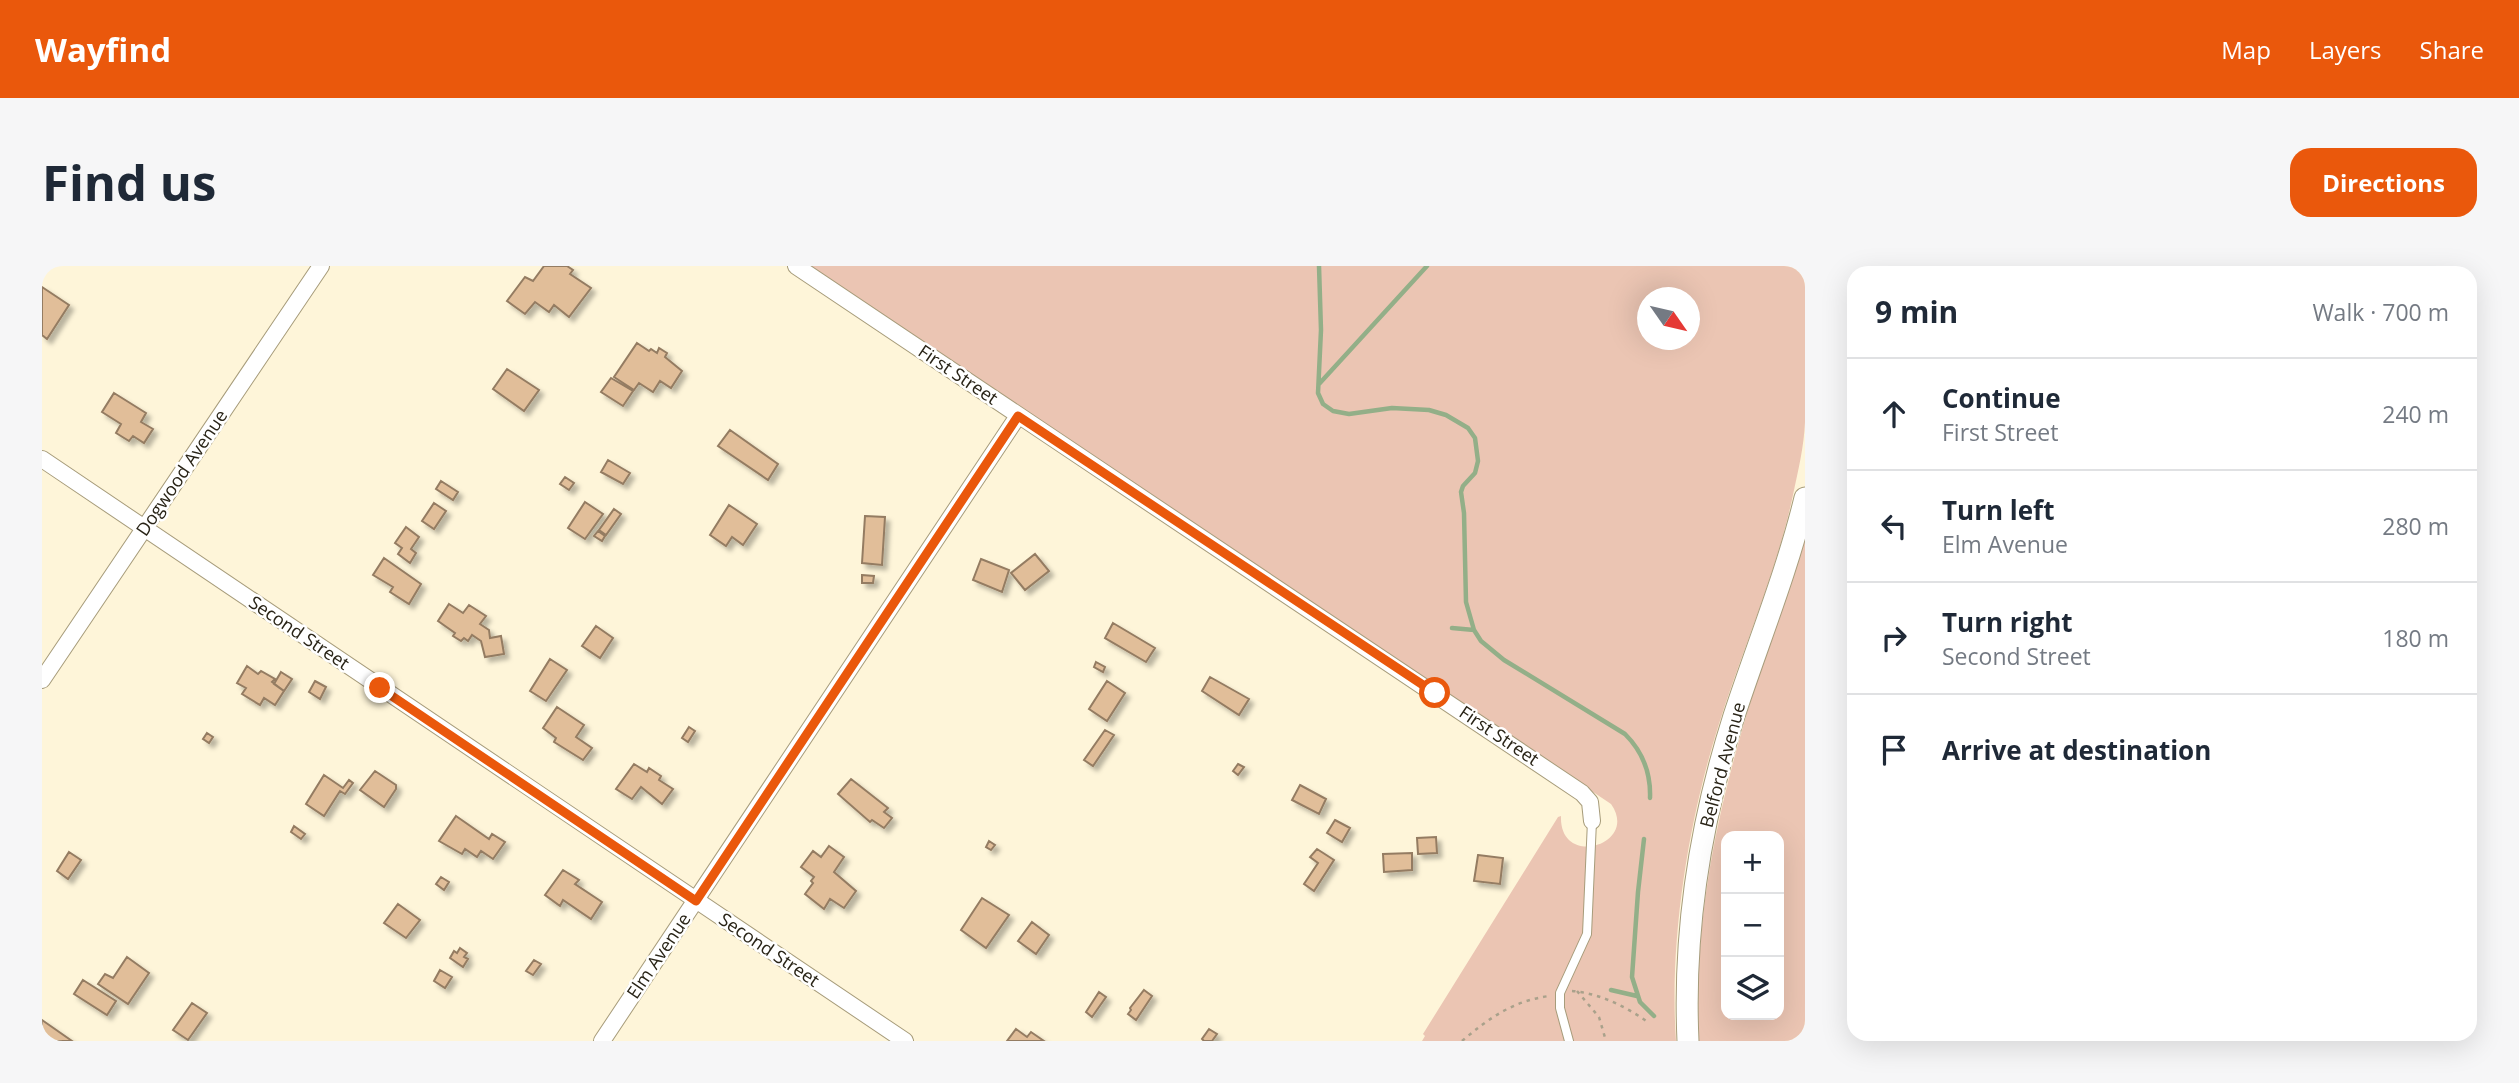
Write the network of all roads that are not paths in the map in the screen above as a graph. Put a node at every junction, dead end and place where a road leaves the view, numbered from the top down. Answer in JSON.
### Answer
{"nodes":[{"id":1,"x":321,"y":266,"type":"edge"},
{"id":2,"x":796,"y":266,"type":"edge"},
{"id":3,"x":1018,"y":416,"type":"junction"},
{"id":4,"x":42,"y":459,"type":"edge"},
{"id":5,"x":1805,"y":498,"type":"edge"},
{"id":6,"x":145,"y":528,"type":"junction"},
{"id":7,"x":42,"y":680,"type":"edge"},
{"id":8,"x":1592,"y":821,"type":"joint"},
{"id":9,"x":696,"y":901,"type":"junction"},
{"id":10,"x":602,"y":1041,"type":"edge"},
{"id":11,"x":905,"y":1041,"type":"edge"},
{"id":12,"x":1569,"y":1041,"type":"edge"},
{"id":13,"x":1688,"y":1041,"type":"edge"}],
"edges":[{"from":1,"to":6,"type":"street","name":"Dogwood Avenue"},
{"from":2,"to":3,"type":"street","name":"First Street"},
{"from":3,"to":8,"type":"street","name":"First Street"},
{"from":3,"to":9,"type":"street","name":"Elm Avenue"},
{"from":4,"to":6,"type":"street","name":"Second Street"},
{"from":5,"to":13,"type":"main road","name":"Belford Avenue"},
{"from":6,"to":7,"type":"street","name":"Dogwood Avenue"},
{"from":6,"to":9,"type":"street","name":"Second Street"},
{"from":8,"to":12,"type":"lane"},
{"from":9,"to":10,"type":"street","name":"Elm Avenue"},
{"from":9,"to":11,"type":"street","name":"Second Street"}]}
